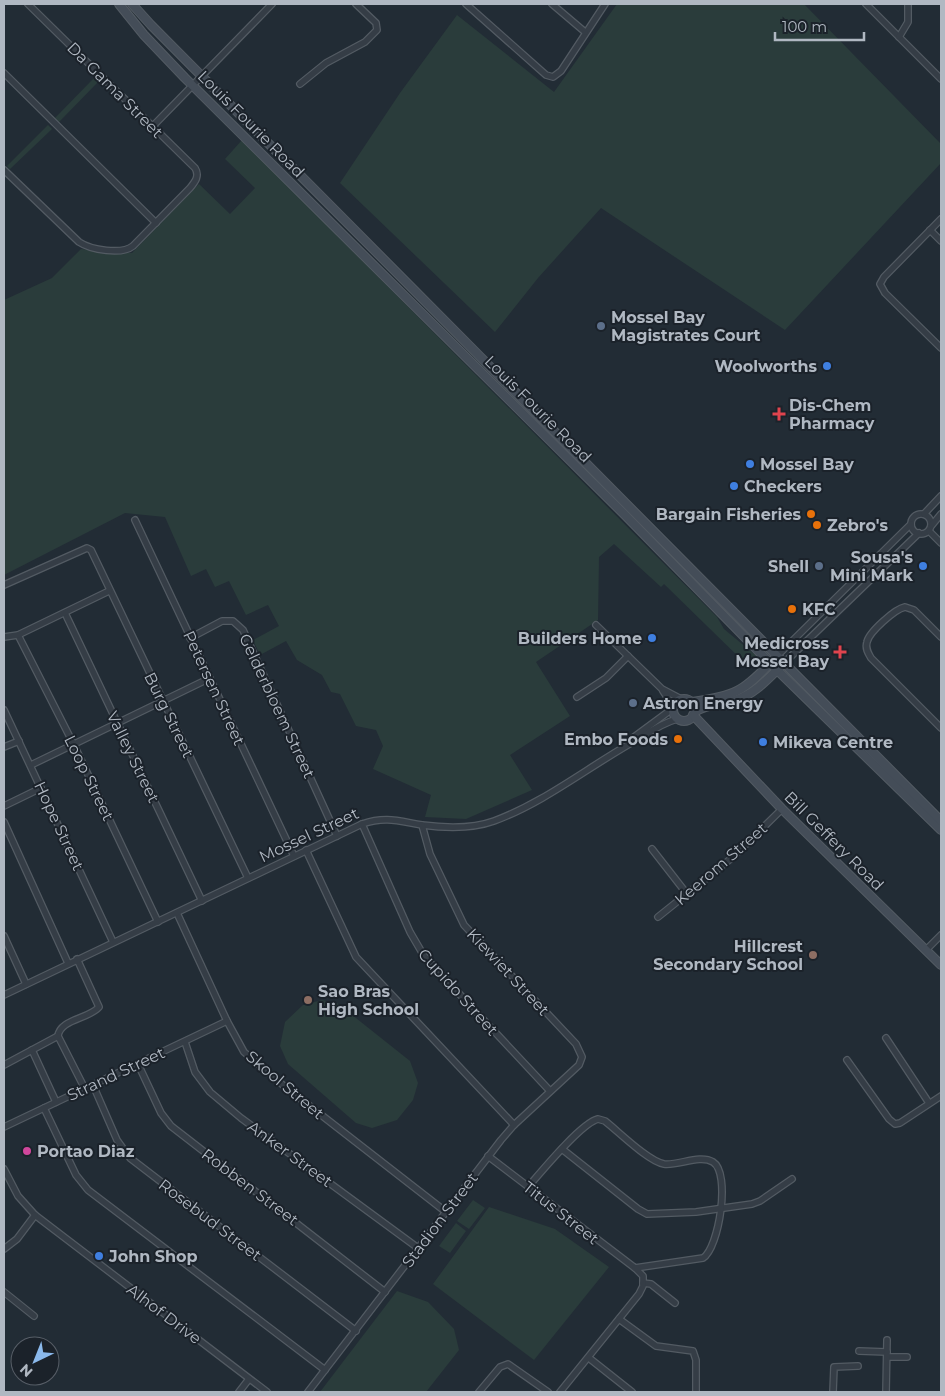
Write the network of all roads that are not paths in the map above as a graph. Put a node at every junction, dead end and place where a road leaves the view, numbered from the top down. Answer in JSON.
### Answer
{"nodes":[{"id":1,"x":28,"y":4,"type":"edge"},
{"id":2,"x":119,"y":4,"type":"edge"},
{"id":3,"x":132,"y":4,"type":"edge"},
{"id":4,"x":272,"y":4,"type":"edge"},
{"id":5,"x":356,"y":4,"type":"edge"},
{"id":6,"x":552,"y":4,"type":"edge"},
{"id":7,"x":605,"y":4,"type":"edge"},
{"id":8,"x":866,"y":4,"type":"edge"},
{"id":9,"x":908,"y":4,"type":"edge"},
{"id":10,"x":468,"y":6,"type":"edge"},
{"id":11,"x":585,"y":32,"type":"junction"},
{"id":12,"x":899,"y":36,"type":"junction"},
{"id":13,"x":4,"y":73,"type":"edge"},
{"id":14,"x":202,"y":75,"type":"junction"},
{"id":15,"x":941,"y":79,"type":"edge"},
{"id":16,"x":300,"y":84,"type":"dead end"},
{"id":17,"x":192,"y":85,"type":"junction"},
{"id":18,"x":152,"y":127,"type":"junction"},
{"id":19,"x":4,"y":170,"type":"edge"},
{"id":20,"x":941,"y":219,"type":"edge"},
{"id":21,"x":156,"y":224,"type":"junction"},
{"id":22,"x":930,"y":230,"type":"junction"},
{"id":23,"x":941,"y":241,"type":"edge"},
{"id":24,"x":941,"y":348,"type":"edge"},
{"id":25,"x":941,"y":496,"type":"edge"},
{"id":26,"x":924,"y":514,"type":"junction"},
{"id":27,"x":941,"y":514,"type":"edge"},
{"id":28,"x":135,"y":520,"type":"dead end"},
{"id":29,"x":911,"y":524,"type":"junction"},
{"id":30,"x":932,"y":524,"type":"junction"},
{"id":31,"x":929,"y":531,"type":"junction"},
{"id":32,"x":919,"y":533,"type":"junction"},
{"id":33,"x":941,"y":542,"type":"edge"},
{"id":34,"x":4,"y":585,"type":"edge"},
{"id":35,"x":108,"y":591,"type":"junction"},
{"id":36,"x":65,"y":613,"type":"junction"},
{"id":37,"x":596,"y":625,"type":"dead end"},
{"id":38,"x":18,"y":635,"type":"junction"},
{"id":39,"x":4,"y":637,"type":"edge"},
{"id":40,"x":941,"y":637,"type":"edge"},
{"id":41,"x":190,"y":638,"type":"junction"},
{"id":42,"x":778,"y":655,"type":"junction"},
{"id":43,"x":628,"y":656,"type":"junction"},
{"id":44,"x":785,"y":662,"type":"junction"},
{"id":45,"x":770,"y":663,"type":"junction"},
{"id":46,"x":777,"y":670,"type":"junction"},
{"id":47,"x":208,"y":679,"type":"junction"},
{"id":48,"x":662,"y":689,"type":"junction"},
{"id":49,"x":577,"y":698,"type":"dead end"},
{"id":50,"x":680,"y":699,"type":"junction"},
{"id":51,"x":162,"y":702,"type":"junction"},
{"id":52,"x":692,"y":702,"type":"junction"},
{"id":53,"x":673,"y":708,"type":"junction"},
{"id":54,"x":4,"y":710,"type":"edge"},
{"id":55,"x":692,"y":716,"type":"junction"},
{"id":56,"x":677,"y":719,"type":"junction"},
{"id":57,"x":117,"y":722,"type":"junction"},
{"id":58,"x":941,"y":728,"type":"edge"},
{"id":59,"x":19,"y":740,"type":"junction"},
{"id":60,"x":629,"y":742,"type":"junction"},
{"id":61,"x":74,"y":745,"type":"junction"},
{"id":62,"x":4,"y":747,"type":"edge"},
{"id":63,"x":31,"y":765,"type":"junction"},
{"id":64,"x":41,"y":788,"type":"junction"},
{"id":65,"x":4,"y":806,"type":"edge"},
{"id":66,"x":782,"y":809,"type":"junction"},
{"id":67,"x":941,"y":821,"type":"edge"},
{"id":68,"x":4,"y":822,"type":"edge"},
{"id":69,"x":362,"y":824,"type":"junction"},
{"id":70,"x":422,"y":825,"type":"junction"},
{"id":71,"x":941,"y":830,"type":"edge"},
{"id":72,"x":337,"y":836,"type":"junction"},
{"id":73,"x":652,"y":849,"type":"dead end"},
{"id":74,"x":306,"y":850,"type":"junction"},
{"id":75,"x":294,"y":856,"type":"junction"},
{"id":76,"x":248,"y":878,"type":"junction"},
{"id":77,"x":687,"y":894,"type":"junction"},
{"id":78,"x":202,"y":901,"type":"junction"},
{"id":79,"x":177,"y":913,"type":"junction"},
{"id":80,"x":658,"y":917,"type":"dead end"},
{"id":81,"x":158,"y":922,"type":"junction"},
{"id":82,"x":941,"y":935,"type":"edge"},
{"id":83,"x":4,"y":936,"type":"edge"},
{"id":84,"x":113,"y":942,"type":"junction"},
{"id":85,"x":926,"y":950,"type":"junction"},
{"id":86,"x":77,"y":959,"type":"junction"},
{"id":87,"x":68,"y":963,"type":"junction"},
{"id":88,"x":941,"y":965,"type":"edge"},
{"id":89,"x":26,"y":984,"type":"junction"},
{"id":90,"x":4,"y":994,"type":"edge"},
{"id":91,"x":227,"y":1021,"type":"junction"},
{"id":92,"x":58,"y":1036,"type":"junction"},
{"id":93,"x":886,"y":1038,"type":"dead end"},
{"id":94,"x":185,"y":1042,"type":"junction"},
{"id":95,"x":32,"y":1050,"type":"junction"},
{"id":96,"x":582,"y":1057,"type":"joint"},
{"id":97,"x":847,"y":1060,"type":"dead end"},
{"id":98,"x":138,"y":1064,"type":"junction"},
{"id":99,"x":4,"y":1065,"type":"edge"},
{"id":100,"x":93,"y":1085,"type":"junction"},
{"id":101,"x":85,"y":1089,"type":"junction"},
{"id":102,"x":550,"y":1091,"type":"junction"},
{"id":103,"x":941,"y":1096,"type":"edge"},
{"id":104,"x":56,"y":1102,"type":"junction"},
{"id":105,"x":930,"y":1103,"type":"junction"},
{"id":106,"x":44,"y":1108,"type":"junction"},
{"id":107,"x":514,"y":1125,"type":"junction"},
{"id":108,"x":4,"y":1127,"type":"edge"},
{"id":109,"x":562,"y":1149,"type":"junction"},
{"id":110,"x":488,"y":1156,"type":"junction"},
{"id":111,"x":4,"y":1169,"type":"edge"},
{"id":112,"x":792,"y":1179,"type":"dead end"},
{"id":113,"x":528,"y":1187,"type":"junction"},
{"id":114,"x":721,"y":1209,"type":"junction"},
{"id":115,"x":446,"y":1212,"type":"junction"},
{"id":116,"x":35,"y":1215,"type":"junction"},
{"id":117,"x":418,"y":1248,"type":"junction"},
{"id":118,"x":4,"y":1250,"type":"edge"},
{"id":119,"x":635,"y":1268,"type":"junction"},
{"id":120,"x":643,"y":1283,"type":"junction"},
{"id":121,"x":4,"y":1292,"type":"edge"},
{"id":122,"x":385,"y":1292,"type":"junction"},
{"id":123,"x":675,"y":1303,"type":"dead end"},
{"id":124,"x":34,"y":1316,"type":"dead end"},
{"id":125,"x":619,"y":1319,"type":"junction"},
{"id":126,"x":356,"y":1331,"type":"junction"},
{"id":127,"x":888,"y":1340,"type":"dead end"},
{"id":128,"x":859,"y":1351,"type":"dead end"},
{"id":129,"x":887,"y":1354,"type":"junction"},
{"id":130,"x":907,"y":1357,"type":"dead end"},
{"id":131,"x":588,"y":1358,"type":"junction"},
{"id":132,"x":858,"y":1366,"type":"dead end"},
{"id":133,"x":326,"y":1370,"type":"junction"},
{"id":134,"x":249,"y":1379,"type":"junction"},
{"id":135,"x":239,"y":1392,"type":"edge"},
{"id":136,"x":267,"y":1392,"type":"edge"},
{"id":137,"x":308,"y":1392,"type":"edge"},
{"id":138,"x":479,"y":1392,"type":"edge"},
{"id":139,"x":548,"y":1392,"type":"edge"},
{"id":140,"x":560,"y":1392,"type":"edge"},
{"id":141,"x":632,"y":1392,"type":"edge"},
{"id":142,"x":696,"y":1392,"type":"edge"},
{"id":143,"x":833,"y":1392,"type":"edge"},
{"id":144,"x":886,"y":1392,"type":"edge"}],
"edges":[{"from":1,"to":18,"type":"street","name":"Da Gama Street"},
{"from":2,"to":17,"type":"main road","name":"Louis Fourie Road"},
{"from":3,"to":14,"type":"main road","name":"Louis Fourie Road"},
{"from":4,"to":14,"type":"street"},
{"from":5,"to":16,"type":"street"},
{"from":6,"to":11,"type":"street"},
{"from":7,"to":11,"type":"street"},
{"from":8,"to":12,"type":"street"},
{"from":9,"to":12,"type":"street"},
{"from":10,"to":11,"type":"street"},
{"from":12,"to":15,"type":"street"},
{"from":13,"to":21,"type":"street"},
{"from":14,"to":17,"type":"street"},
{"from":14,"to":42,"type":"main road","name":"Louis Fourie Road"},
{"from":17,"to":18,"type":"street"},
{"from":17,"to":45,"type":"main road","name":"Louis Fourie Road"},
{"from":18,"to":21,"type":"street","name":"Da Gama Street"},
{"from":19,"to":21,"type":"street"},
{"from":20,"to":22,"type":"street"},
{"from":22,"to":23,"type":"street"},
{"from":22,"to":24,"type":"street"},
{"from":25,"to":26,"type":"street"},
{"from":26,"to":29,"type":"street"},
{"from":26,"to":30,"type":"street"},
{"from":27,"to":30,"type":"street"},
{"from":28,"to":41,"type":"street","name":"Petersen Street"},
{"from":29,"to":32,"type":"street"},
{"from":29,"to":42,"type":"street"},
{"from":30,"to":31,"type":"street"},
{"from":31,"to":32,"type":"street"},
{"from":31,"to":33,"type":"street"},
{"from":32,"to":44,"type":"street"},
{"from":34,"to":35,"type":"street","name":"Burg Street"},
{"from":35,"to":36,"type":"street"},
{"from":35,"to":51,"type":"street","name":"Burg Street"},
{"from":36,"to":38,"type":"street"},
{"from":36,"to":57,"type":"street","name":"Valley Street"},
{"from":37,"to":43,"type":"street"},
{"from":38,"to":39,"type":"street"},
{"from":38,"to":61,"type":"street","name":"Loop Street"},
{"from":40,"to":58,"type":"street"},
{"from":41,"to":47,"type":"street","name":"Petersen Street"},
{"from":41,"to":72,"type":"street","name":"Gelderbloem Street"},
{"from":42,"to":44,"type":"main road","name":"Louis Fourie Road"},
{"from":42,"to":45,"type":"main road"},
{"from":43,"to":48,"type":"street"},
{"from":43,"to":49,"type":"street"},
{"from":44,"to":46,"type":"main road"},
{"from":44,"to":67,"type":"main road","name":"Louis Fourie Road"},
{"from":45,"to":46,"type":"main road","name":"Louis Fourie Road"},
{"from":45,"to":52,"type":"main road"},
{"from":46,"to":55,"type":"main road"},
{"from":46,"to":71,"type":"main road","name":"Louis Fourie Road"},
{"from":47,"to":51,"type":"street"},
{"from":47,"to":75,"type":"street","name":"Petersen Street"},
{"from":48,"to":50,"type":"street"},
{"from":48,"to":53,"type":"street"},
{"from":50,"to":52,"type":"main road"},
{"from":50,"to":53,"type":"main road"},
{"from":51,"to":57,"type":"street"},
{"from":51,"to":76,"type":"street","name":"Burg Street"},
{"from":52,"to":55,"type":"main road"},
{"from":53,"to":56,"type":"main road"},
{"from":53,"to":60,"type":"street"},
{"from":54,"to":59,"type":"street","name":"Hope Street"},
{"from":55,"to":56,"type":"main road"},
{"from":55,"to":66,"type":"main road","name":"Bill Geffery Road"},
{"from":56,"to":60,"type":"street"},
{"from":57,"to":61,"type":"street"},
{"from":57,"to":78,"type":"street","name":"Valley Street"},
{"from":59,"to":62,"type":"street"},
{"from":59,"to":63,"type":"street","name":"Hope Street"},
{"from":60,"to":70,"type":"street","name":"Mossel Street"},
{"from":61,"to":63,"type":"street"},
{"from":61,"to":81,"type":"street","name":"Loop Street"},
{"from":63,"to":64,"type":"street","name":"Hope Street"},
{"from":64,"to":65,"type":"street"},
{"from":64,"to":84,"type":"street","name":"Hope Street"},
{"from":66,"to":77,"type":"street","name":"Keerom Street"},
{"from":66,"to":85,"type":"main road","name":"Bill Geffery Road"},
{"from":68,"to":87,"type":"street"},
{"from":69,"to":70,"type":"street","name":"Mossel Street"},
{"from":69,"to":72,"type":"street","name":"Mossel Street"},
{"from":69,"to":102,"type":"street","name":"Cupido Street"},
{"from":70,"to":96,"type":"street","name":"Kiewiet Street"},
{"from":72,"to":74,"type":"street","name":"Mossel Street"},
{"from":73,"to":77,"type":"street"},
{"from":74,"to":75,"type":"street","name":"Mossel Street"},
{"from":74,"to":107,"type":"street"},
{"from":75,"to":76,"type":"street","name":"Mossel Street"},
{"from":76,"to":78,"type":"street","name":"Mossel Street"},
{"from":77,"to":80,"type":"street","name":"Keerom Street"},
{"from":78,"to":79,"type":"street","name":"Mossel Street"},
{"from":79,"to":81,"type":"street","name":"Mossel Street"},
{"from":79,"to":91,"type":"street","name":"Skool Street"},
{"from":81,"to":84,"type":"street","name":"Mossel Street"},
{"from":82,"to":85,"type":"street"},
{"from":83,"to":89,"type":"street"},
{"from":84,"to":86,"type":"street","name":"Mossel Street"},
{"from":85,"to":88,"type":"main road","name":"Bill Geffery Road"},
{"from":86,"to":87,"type":"street","name":"Mossel Street"},
{"from":86,"to":92,"type":"street"},
{"from":87,"to":89,"type":"street","name":"Mossel Street"},
{"from":89,"to":90,"type":"street","name":"Mossel Street"},
{"from":91,"to":94,"type":"street","name":"Strand Street"},
{"from":91,"to":115,"type":"street","name":"Skool Street"},
{"from":92,"to":95,"type":"street"},
{"from":92,"to":101,"type":"street"},
{"from":93,"to":105,"type":"street"},
{"from":94,"to":98,"type":"street","name":"Strand Street"},
{"from":94,"to":117,"type":"street","name":"Anker Street"},
{"from":95,"to":99,"type":"street"},
{"from":95,"to":104,"type":"street"},
{"from":96,"to":102,"type":"street","name":"Stadion Street"},
{"from":97,"to":105,"type":"street"},
{"from":98,"to":100,"type":"street","name":"Strand Street"},
{"from":98,"to":122,"type":"street","name":"Robben Street"},
{"from":100,"to":101,"type":"street","name":"Strand Street"},
{"from":100,"to":126,"type":"street","name":"Rosebud Street"},
{"from":101,"to":104,"type":"street","name":"Strand Street"},
{"from":102,"to":107,"type":"street","name":"Stadion Street"},
{"from":103,"to":105,"type":"street"},
{"from":104,"to":106,"type":"street","name":"Strand Street"},
{"from":106,"to":108,"type":"street","name":"Strand Street"},
{"from":106,"to":133,"type":"street"},
{"from":107,"to":110,"type":"street","name":"Stadion Street"},
{"from":109,"to":113,"type":"street"},
{"from":109,"to":114,"type":"street"},
{"from":109,"to":114,"type":"street"},
{"from":110,"to":113,"type":"street","name":"Titus Street"},
{"from":110,"to":115,"type":"street","name":"Stadion Street"},
{"from":111,"to":116,"type":"street","name":"Alhof Drive"},
{"from":112,"to":114,"type":"street"},
{"from":113,"to":119,"type":"street","name":"Titus Street"},
{"from":114,"to":119,"type":"street"},
{"from":115,"to":117,"type":"street","name":"Stadion Street"},
{"from":116,"to":118,"type":"street"},
{"from":116,"to":134,"type":"street","name":"Alhof Drive"},
{"from":117,"to":122,"type":"street","name":"Stadion Street"},
{"from":119,"to":120,"type":"street","name":"Titus Street"},
{"from":120,"to":123,"type":"street"},
{"from":120,"to":125,"type":"street"},
{"from":121,"to":124,"type":"street"},
{"from":122,"to":126,"type":"street","name":"Stadion Street"},
{"from":125,"to":131,"type":"street"},
{"from":125,"to":142,"type":"street"},
{"from":126,"to":133,"type":"street","name":"Stadion Street"},
{"from":127,"to":129,"type":"street"},
{"from":128,"to":129,"type":"street"},
{"from":129,"to":130,"type":"street"},
{"from":129,"to":144,"type":"street"},
{"from":131,"to":140,"type":"street"},
{"from":131,"to":141,"type":"street"},
{"from":132,"to":143,"type":"street"},
{"from":133,"to":137,"type":"street","name":"Stadion Street"},
{"from":134,"to":135,"type":"street"},
{"from":134,"to":136,"type":"street","name":"Alhof Drive"},
{"from":138,"to":139,"type":"street"}]}
